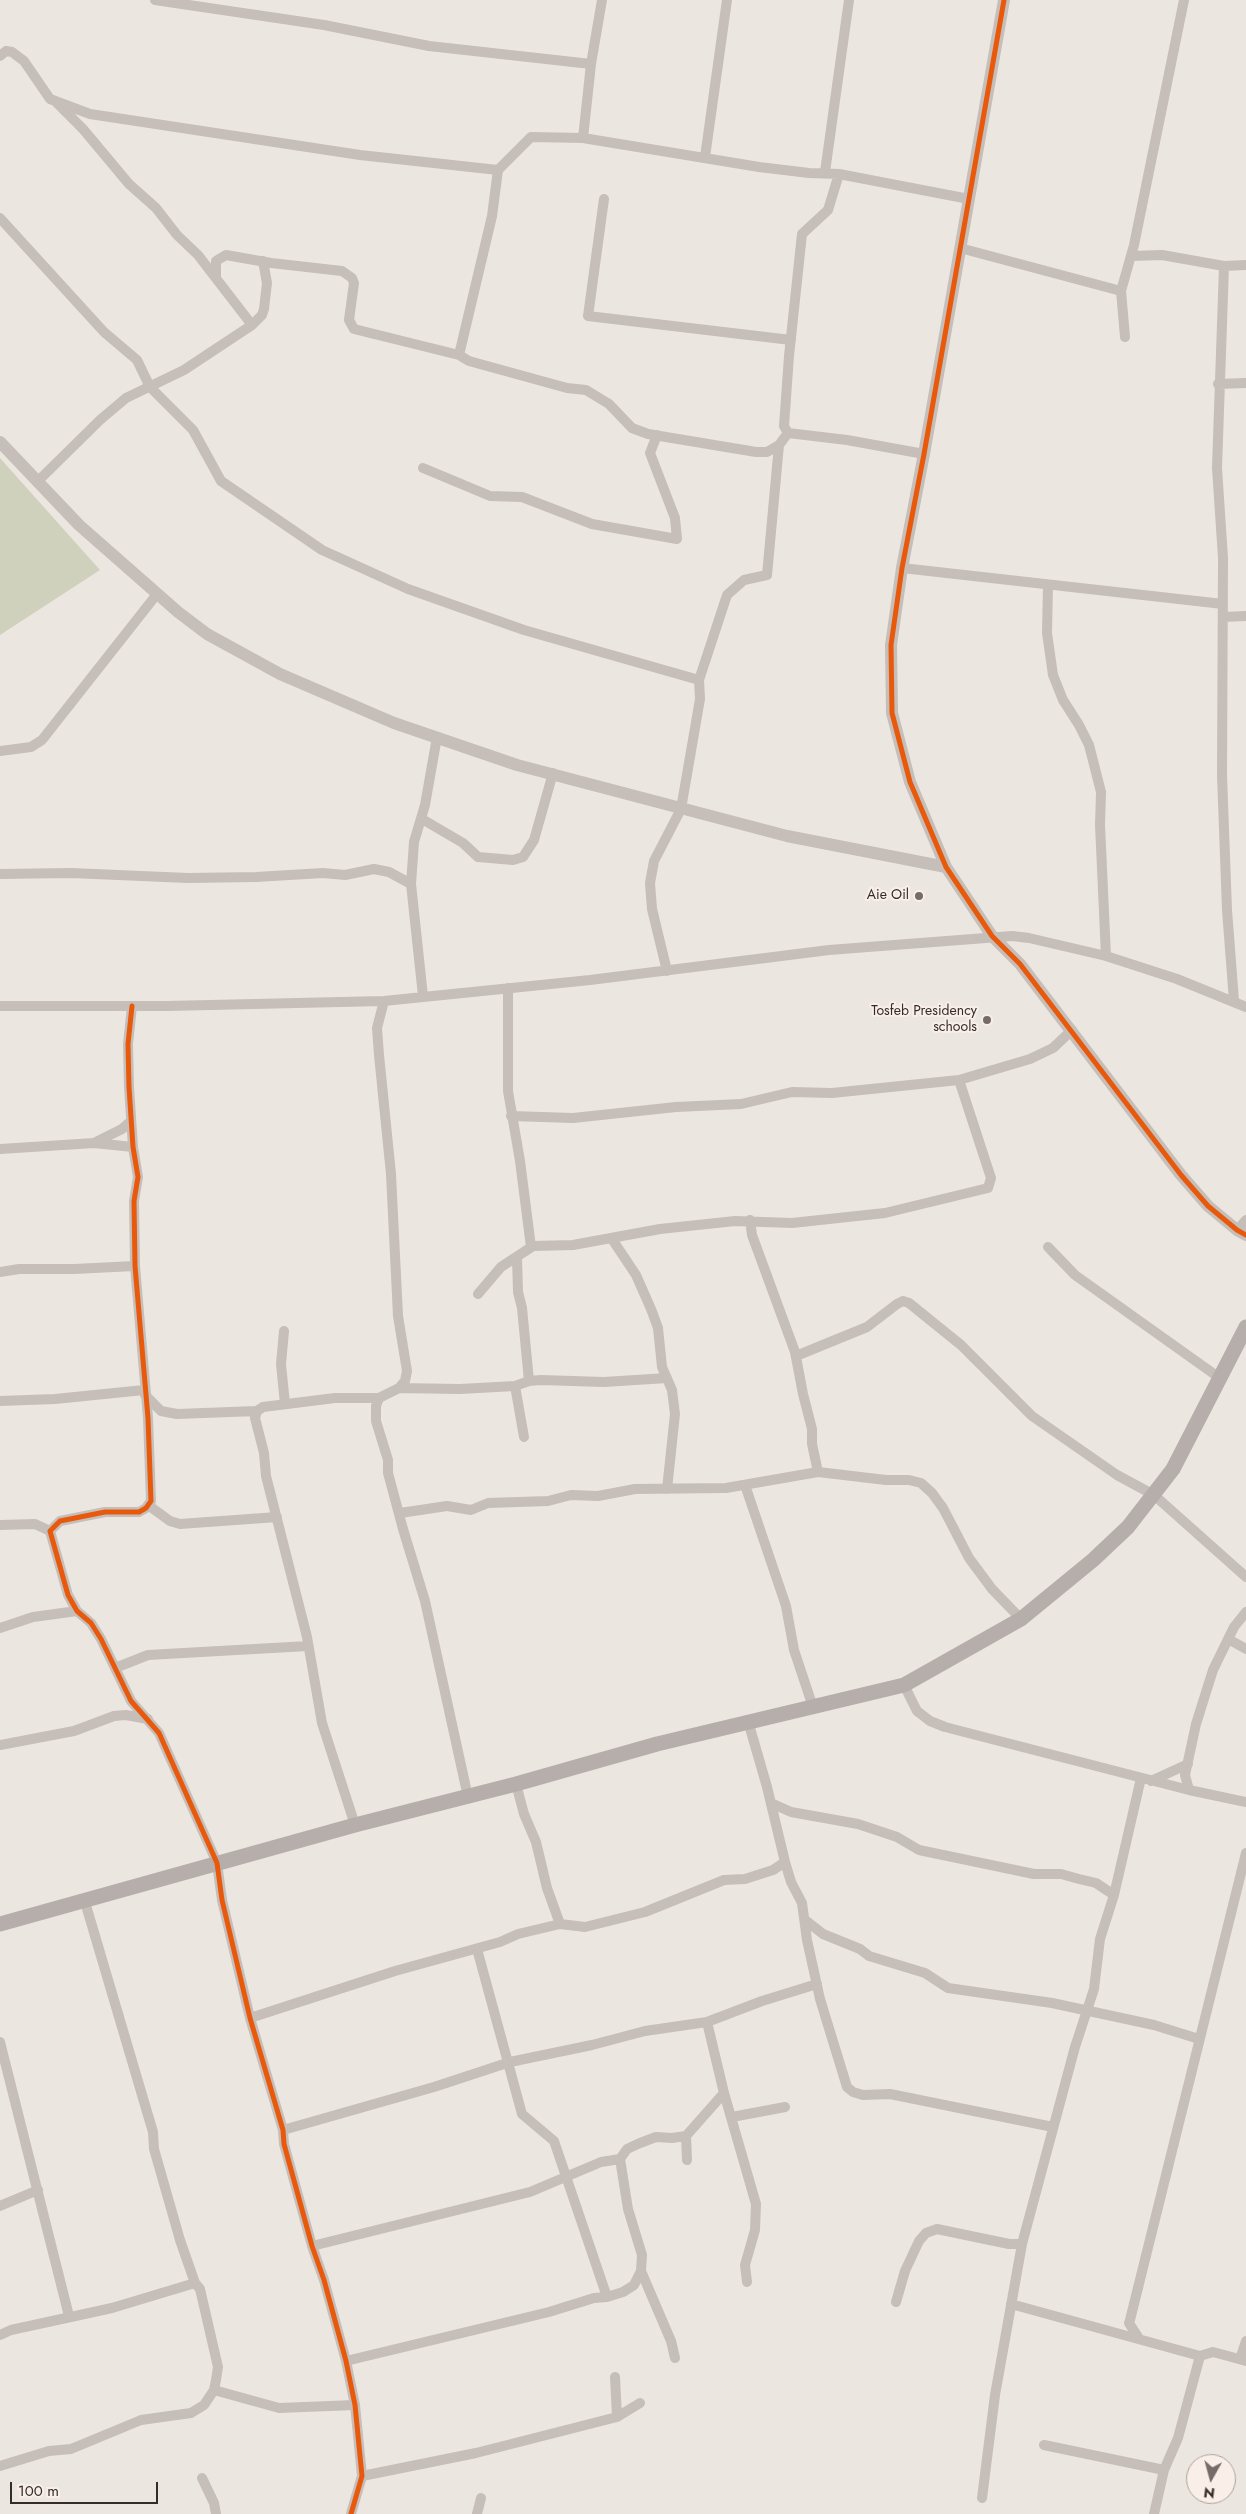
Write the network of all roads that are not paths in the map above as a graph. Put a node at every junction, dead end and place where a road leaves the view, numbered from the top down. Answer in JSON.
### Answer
{"nodes":[{"id":1,"x":158,"y":0,"type":"edge"},
{"id":2,"x":602,"y":0,"type":"edge"},
{"id":3,"x":727,"y":0,"type":"edge"},
{"id":4,"x":849,"y":0,"type":"edge"},
{"id":5,"x":1004,"y":0,"type":"edge"},
{"id":6,"x":1184,"y":0,"type":"edge"},
{"id":7,"x":2,"y":50,"type":"edge"},
{"id":8,"x":591,"y":64,"type":"junction"},
{"id":9,"x":54,"y":100,"type":"junction"},
{"id":10,"x":90,"y":114,"type":"junction"},
{"id":11,"x":81,"y":127,"type":"junction"},
{"id":12,"x":583,"y":138,"type":"junction"},
{"id":13,"x":704,"y":157,"type":"junction"},
{"id":14,"x":498,"y":170,"type":"junction"},
{"id":15,"x":825,"y":172,"type":"junction"},
{"id":16,"x":839,"y":174,"type":"junction"},
{"id":17,"x":604,"y":199,"type":"dead end"},
{"id":18,"x":969,"y":199,"type":"junction"},
{"id":19,"x":0,"y":218,"type":"edge"},
{"id":20,"x":960,"y":248,"type":"junction"},
{"id":21,"x":1131,"y":256,"type":"junction"},
{"id":22,"x":262,"y":261,"type":"junction"},
{"id":23,"x":1224,"y":266,"type":"junction"},
{"id":24,"x":1246,"y":266,"type":"edge"},
{"id":25,"x":216,"y":278,"type":"junction"},
{"id":26,"x":1121,"y":291,"type":"junction"},
{"id":27,"x":252,"y":325,"type":"junction"},
{"id":28,"x":1125,"y":338,"type":"dead end"},
{"id":29,"x":791,"y":340,"type":"junction"},
{"id":30,"x":459,"y":355,"type":"junction"},
{"id":31,"x":1246,"y":383,"type":"edge"},
{"id":32,"x":1218,"y":384,"type":"junction"},
{"id":33,"x":150,"y":387,"type":"junction"},
{"id":34,"x":788,"y":433,"type":"junction"},
{"id":35,"x":657,"y":435,"type":"junction"},
{"id":36,"x":0,"y":442,"type":"edge"},
{"id":37,"x":779,"y":445,"type":"junction"},
{"id":38,"x":924,"y":454,"type":"junction"},
{"id":39,"x":423,"y":468,"type":"dead end"},
{"id":40,"x":37,"y":482,"type":"junction"},
{"id":41,"x":902,"y":568,"type":"junction"},
{"id":42,"x":1048,"y":585,"type":"junction"},
{"id":43,"x":156,"y":594,"type":"junction"},
{"id":44,"x":1223,"y":604,"type":"junction"},
{"id":45,"x":1246,"y":616,"type":"edge"},
{"id":46,"x":1223,"y":617,"type":"junction"},
{"id":47,"x":699,"y":680,"type":"junction"},
{"id":48,"x":437,"y":737,"type":"junction"},
{"id":49,"x":0,"y":752,"type":"edge"},
{"id":50,"x":552,"y":773,"type":"junction"},
{"id":51,"x":681,"y":809,"type":"junction"},
{"id":52,"x":422,"y":819,"type":"junction"},
{"id":53,"x":946,"y":867,"type":"junction"},
{"id":54,"x":0,"y":874,"type":"edge"},
{"id":55,"x":411,"y":884,"type":"junction"},
{"id":56,"x":992,"y":936,"type":"junction"},
{"id":57,"x":1106,"y":956,"type":"junction"},
{"id":58,"x":667,"y":971,"type":"junction"},
{"id":59,"x":508,"y":988,"type":"junction"},
{"id":60,"x":423,"y":996,"type":"junction"},
{"id":61,"x":384,"y":1001,"type":"junction"},
{"id":62,"x":1234,"y":1001,"type":"junction"},
{"id":63,"x":0,"y":1006,"type":"edge"},
{"id":64,"x":132,"y":1006,"type":"junction"},
{"id":65,"x":1246,"y":1007,"type":"edge"},
{"id":66,"x":1072,"y":1030,"type":"junction"},
{"id":67,"x":959,"y":1080,"type":"junction"},
{"id":68,"x":511,"y":1116,"type":"junction"},
{"id":69,"x":131,"y":1121,"type":"junction"},
{"id":70,"x":94,"y":1143,"type":"junction"},
{"id":71,"x":133,"y":1146,"type":"junction"},
{"id":72,"x":0,"y":1149,"type":"edge"},
{"id":73,"x":750,"y":1220,"type":"junction"},
{"id":74,"x":1246,"y":1220,"type":"edge"},
{"id":75,"x":1241,"y":1232,"type":"edge"},
{"id":76,"x":612,"y":1239,"type":"junction"},
{"id":77,"x":531,"y":1247,"type":"junction"},
{"id":78,"x":1048,"y":1247,"type":"dead end"},
{"id":79,"x":517,"y":1257,"type":"junction"},
{"id":80,"x":135,"y":1266,"type":"junction"},
{"id":81,"x":0,"y":1272,"type":"edge"},
{"id":82,"x":478,"y":1294,"type":"dead end"},
{"id":83,"x":1246,"y":1327,"type":"edge"},
{"id":84,"x":284,"y":1331,"type":"dead end"},
{"id":85,"x":796,"y":1356,"type":"junction"},
{"id":86,"x":667,"y":1378,"type":"junction"},
{"id":87,"x":1221,"y":1380,"type":"junction"},
{"id":88,"x":529,"y":1381,"type":"junction"},
{"id":89,"x":515,"y":1386,"type":"junction"},
{"id":90,"x":399,"y":1388,"type":"junction"},
{"id":91,"x":145,"y":1393,"type":"junction"},
{"id":92,"x":379,"y":1398,"type":"junction"},
{"id":93,"x":0,"y":1401,"type":"edge"},
{"id":94,"x":285,"y":1404,"type":"junction"},
{"id":95,"x":157,"y":1408,"type":"junction"},
{"id":96,"x":257,"y":1411,"type":"junction"},
{"id":97,"x":148,"y":1418,"type":"junction"},
{"id":98,"x":524,"y":1437,"type":"dead end"},
{"id":99,"x":818,"y":1472,"type":"junction"},
{"id":100,"x":745,"y":1484,"type":"junction"},
{"id":101,"x":667,"y":1489,"type":"junction"},
{"id":102,"x":1154,"y":1495,"type":"junction"},
{"id":103,"x":148,"y":1505,"type":"junction"},
{"id":104,"x":400,"y":1513,"type":"junction"},
{"id":105,"x":277,"y":1517,"type":"junction"},
{"id":106,"x":0,"y":1525,"type":"edge"},
{"id":107,"x":50,"y":1531,"type":"junction"},
{"id":108,"x":1246,"y":1577,"type":"edge"},
{"id":109,"x":77,"y":1611,"type":"junction"},
{"id":110,"x":1246,"y":1612,"type":"edge"},
{"id":111,"x":1021,"y":1620,"type":"junction"},
{"id":112,"x":0,"y":1628,"type":"edge"},
{"id":113,"x":1228,"y":1639,"type":"junction"},
{"id":114,"x":308,"y":1646,"type":"junction"},
{"id":115,"x":1246,"y":1650,"type":"edge"},
{"id":116,"x":115,"y":1668,"type":"junction"},
{"id":117,"x":904,"y":1686,"type":"junction"},
{"id":118,"x":813,"y":1707,"type":"junction"},
{"id":119,"x":149,"y":1719,"type":"junction"},
{"id":120,"x":748,"y":1721,"type":"junction"},
{"id":121,"x":0,"y":1745,"type":"edge"},
{"id":122,"x":1188,"y":1764,"type":"junction"},
{"id":123,"x":1146,"y":1779,"type":"junction"},
{"id":124,"x":516,"y":1784,"type":"junction"},
{"id":125,"x":1189,"y":1790,"type":"junction"},
{"id":126,"x":468,"y":1797,"type":"junction"},
{"id":127,"x":1246,"y":1802,"type":"edge"},
{"id":128,"x":772,"y":1803,"type":"junction"},
{"id":129,"x":355,"y":1825,"type":"junction"},
{"id":130,"x":1246,"y":1853,"type":"edge"},
{"id":131,"x":785,"y":1862,"type":"junction"},
{"id":132,"x":217,"y":1863,"type":"junction"},
{"id":133,"x":1114,"y":1895,"type":"junction"},
{"id":134,"x":86,"y":1902,"type":"junction"},
{"id":135,"x":805,"y":1920,"type":"junction"},
{"id":136,"x":0,"y":1924,"type":"edge"},
{"id":137,"x":560,"y":1924,"type":"junction"},
{"id":138,"x":477,"y":1949,"type":"junction"},
{"id":139,"x":817,"y":1984,"type":"junction"},
{"id":140,"x":1088,"y":2011,"type":"junction"},
{"id":141,"x":250,"y":2018,"type":"junction"},
{"id":142,"x":707,"y":2022,"type":"junction"},
{"id":143,"x":1199,"y":2039,"type":"junction"},
{"id":144,"x":0,"y":2042,"type":"edge"},
{"id":145,"x":510,"y":2062,"type":"junction"},
{"id":146,"x":724,"y":2092,"type":"junction"},
{"id":147,"x":785,"y":2107,"type":"dead end"},
{"id":148,"x":732,"y":2117,"type":"junction"},
{"id":149,"x":1053,"y":2127,"type":"junction"},
{"id":150,"x":283,"y":2130,"type":"junction"},
{"id":151,"x":686,"y":2136,"type":"junction"},
{"id":152,"x":620,"y":2159,"type":"junction"},
{"id":153,"x":687,"y":2160,"type":"dead end"},
{"id":154,"x":567,"y":2178,"type":"junction"},
{"id":155,"x":38,"y":2190,"type":"junction"},
{"id":156,"x":0,"y":2206,"type":"edge"},
{"id":157,"x":1022,"y":2244,"type":"junction"},
{"id":158,"x":312,"y":2246,"type":"junction"},
{"id":159,"x":641,"y":2271,"type":"junction"},
{"id":160,"x":747,"y":2282,"type":"dead end"},
{"id":161,"x":195,"y":2283,"type":"junction"},
{"id":162,"x":606,"y":2297,"type":"junction"},
{"id":163,"x":896,"y":2302,"type":"dead end"},
{"id":164,"x":1011,"y":2304,"type":"junction"},
{"id":165,"x":69,"y":2316,"type":"junction"},
{"id":166,"x":0,"y":2335,"type":"edge"},
{"id":167,"x":1138,"y":2337,"type":"junction"},
{"id":168,"x":1246,"y":2341,"type":"edge"},
{"id":169,"x":1200,"y":2356,"type":"junction"},
{"id":170,"x":674,"y":2358,"type":"dead end"},
{"id":171,"x":1243,"y":2360,"type":"edge"},
{"id":172,"x":346,"y":2361,"type":"junction"},
{"id":173,"x":614,"y":2377,"type":"dead end"},
{"id":174,"x":214,"y":2390,"type":"junction"},
{"id":175,"x":640,"y":2403,"type":"dead end"},
{"id":176,"x":355,"y":2405,"type":"junction"},
{"id":177,"x":617,"y":2417,"type":"junction"},
{"id":178,"x":1044,"y":2445,"type":"dead end"},
{"id":179,"x":0,"y":2466,"type":"edge"},
{"id":180,"x":1164,"y":2470,"type":"junction"},
{"id":181,"x":362,"y":2476,"type":"junction"},
{"id":182,"x":202,"y":2478,"type":"dead end"},
{"id":183,"x":481,"y":2498,"type":"dead end"},
{"id":184,"x":982,"y":2498,"type":"dead end"},
{"id":185,"x":216,"y":2514,"type":"edge"},
{"id":186,"x":351,"y":2514,"type":"edge"},
{"id":187,"x":478,"y":2514,"type":"edge"},
{"id":188,"x":1154,"y":2514,"type":"edge"}],
"edges":[{"from":1,"to":8,"type":"street"},
{"from":2,"to":8,"type":"street"},
{"from":3,"to":13,"type":"street"},
{"from":4,"to":15,"type":"street"},
{"from":5,"to":18,"type":"street"},
{"from":6,"to":21,"type":"street"},
{"from":7,"to":9,"type":"street"},
{"from":8,"to":12,"type":"street"},
{"from":9,"to":10,"type":"street"},
{"from":9,"to":11,"type":"street"},
{"from":10,"to":11,"type":"street"},
{"from":10,"to":14,"type":"street"},
{"from":11,"to":25,"type":"street"},
{"from":12,"to":13,"type":"street"},
{"from":12,"to":14,"type":"street"},
{"from":13,"to":15,"type":"street"},
{"from":14,"to":30,"type":"street"},
{"from":15,"to":16,"type":"street"},
{"from":16,"to":18,"type":"street"},
{"from":16,"to":29,"type":"street"},
{"from":17,"to":29,"type":"street"},
{"from":18,"to":20,"type":"street"},
{"from":19,"to":33,"type":"street"},
{"from":20,"to":26,"type":"street"},
{"from":20,"to":38,"type":"street"},
{"from":21,"to":23,"type":"street"},
{"from":21,"to":26,"type":"street"},
{"from":22,"to":25,"type":"street"},
{"from":22,"to":27,"type":"street"},
{"from":22,"to":30,"type":"street"},
{"from":23,"to":24,"type":"street"},
{"from":23,"to":32,"type":"street"},
{"from":25,"to":27,"type":"street"},
{"from":26,"to":28,"type":"street"},
{"from":27,"to":33,"type":"street"},
{"from":29,"to":34,"type":"street"},
{"from":30,"to":35,"type":"street"},
{"from":31,"to":32,"type":"street"},
{"from":32,"to":44,"type":"street"},
{"from":33,"to":40,"type":"street"},
{"from":33,"to":47,"type":"street"},
{"from":34,"to":37,"type":"street"},
{"from":34,"to":38,"type":"street"},
{"from":35,"to":37,"type":"street"},
{"from":35,"to":39,"type":"street"},
{"from":36,"to":40,"type":"street"},
{"from":37,"to":47,"type":"street"},
{"from":38,"to":41,"type":"street"},
{"from":40,"to":43,"type":"street"},
{"from":41,"to":42,"type":"street"},
{"from":41,"to":53,"type":"street"},
{"from":42,"to":44,"type":"street"},
{"from":42,"to":57,"type":"street"},
{"from":43,"to":48,"type":"street"},
{"from":43,"to":49,"type":"street"},
{"from":44,"to":46,"type":"street"},
{"from":45,"to":46,"type":"street"},
{"from":46,"to":62,"type":"street"},
{"from":47,"to":51,"type":"street"},
{"from":48,"to":50,"type":"street"},
{"from":48,"to":52,"type":"street"},
{"from":50,"to":51,"type":"street"},
{"from":50,"to":52,"type":"street"},
{"from":51,"to":53,"type":"street"},
{"from":51,"to":58,"type":"street"},
{"from":52,"to":55,"type":"street"},
{"from":53,"to":56,"type":"street"},
{"from":54,"to":55,"type":"street"},
{"from":55,"to":60,"type":"street"},
{"from":56,"to":57,"type":"street"},
{"from":56,"to":58,"type":"street"},
{"from":56,"to":66,"type":"street"},
{"from":57,"to":62,"type":"street"},
{"from":58,"to":59,"type":"street"},
{"from":59,"to":60,"type":"street"},
{"from":59,"to":68,"type":"street"},
{"from":60,"to":61,"type":"street"},
{"from":61,"to":64,"type":"street"},
{"from":61,"to":90,"type":"street"},
{"from":62,"to":65,"type":"street"},
{"from":63,"to":64,"type":"street"},
{"from":64,"to":69,"type":"street"},
{"from":66,"to":67,"type":"street"},
{"from":66,"to":75,"type":"street"},
{"from":67,"to":68,"type":"street"},
{"from":67,"to":73,"type":"street"},
{"from":68,"to":77,"type":"street"},
{"from":69,"to":70,"type":"street"},
{"from":69,"to":71,"type":"street"},
{"from":70,"to":71,"type":"street"},
{"from":70,"to":72,"type":"street"},
{"from":71,"to":80,"type":"street"},
{"from":73,"to":76,"type":"street"},
{"from":73,"to":85,"type":"street"},
{"from":74,"to":75,"type":"street"},
{"from":76,"to":77,"type":"street"},
{"from":76,"to":86,"type":"street"},
{"from":77,"to":79,"type":"street"},
{"from":78,"to":87,"type":"street"},
{"from":79,"to":82,"type":"street"},
{"from":79,"to":88,"type":"street"},
{"from":80,"to":81,"type":"street"},
{"from":80,"to":91,"type":"street"},
{"from":83,"to":87,"type":"main road"},
{"from":84,"to":94,"type":"street"},
{"from":85,"to":99,"type":"street"},
{"from":85,"to":102,"type":"street"},
{"from":86,"to":88,"type":"street"},
{"from":86,"to":101,"type":"street"},
{"from":87,"to":102,"type":"main road"},
{"from":88,"to":89,"type":"street"},
{"from":89,"to":90,"type":"street"},
{"from":89,"to":98,"type":"street"},
{"from":90,"to":92,"type":"street"},
{"from":91,"to":93,"type":"street"},
{"from":91,"to":95,"type":"street"},
{"from":91,"to":97,"type":"street"},
{"from":92,"to":94,"type":"street"},
{"from":92,"to":104,"type":"street"},
{"from":94,"to":96,"type":"street"},
{"from":95,"to":96,"type":"street"},
{"from":95,"to":97,"type":"street"},
{"from":96,"to":105,"type":"street"},
{"from":97,"to":103,"type":"street"},
{"from":99,"to":100,"type":"street"},
{"from":99,"to":111,"type":"street"},
{"from":100,"to":101,"type":"street"},
{"from":100,"to":118,"type":"street"},
{"from":101,"to":104,"type":"street"},
{"from":102,"to":108,"type":"street"},
{"from":102,"to":111,"type":"main road"},
{"from":103,"to":105,"type":"street"},
{"from":103,"to":107,"type":"street"},
{"from":104,"to":126,"type":"street"},
{"from":105,"to":114,"type":"street"},
{"from":106,"to":107,"type":"street"},
{"from":107,"to":109,"type":"street"},
{"from":109,"to":112,"type":"street"},
{"from":109,"to":116,"type":"street"},
{"from":110,"to":113,"type":"street"},
{"from":111,"to":117,"type":"main road"},
{"from":113,"to":115,"type":"street"},
{"from":113,"to":122,"type":"street"},
{"from":114,"to":116,"type":"street"},
{"from":114,"to":129,"type":"street"},
{"from":116,"to":119,"type":"street"},
{"from":117,"to":118,"type":"main road"},
{"from":117,"to":123,"type":"street"},
{"from":118,"to":120,"type":"main road"},
{"from":119,"to":121,"type":"street"},
{"from":119,"to":132,"type":"street"},
{"from":120,"to":124,"type":"main road"},
{"from":120,"to":128,"type":"street"},
{"from":122,"to":123,"type":"street"},
{"from":122,"to":125,"type":"street"},
{"from":123,"to":125,"type":"street"},
{"from":123,"to":133,"type":"street"},
{"from":124,"to":126,"type":"main road"},
{"from":124,"to":137,"type":"street"},
{"from":125,"to":127,"type":"street"},
{"from":126,"to":129,"type":"main road"},
{"from":128,"to":131,"type":"street"},
{"from":128,"to":133,"type":"street"},
{"from":129,"to":132,"type":"main road"},
{"from":130,"to":143,"type":"street"},
{"from":131,"to":135,"type":"street"},
{"from":131,"to":137,"type":"street"},
{"from":132,"to":134,"type":"main road"},
{"from":132,"to":141,"type":"street"},
{"from":133,"to":140,"type":"street"},
{"from":134,"to":136,"type":"main road"},
{"from":134,"to":161,"type":"street"},
{"from":135,"to":139,"type":"street"},
{"from":135,"to":140,"type":"street"},
{"from":137,"to":138,"type":"street"},
{"from":138,"to":141,"type":"street"},
{"from":138,"to":145,"type":"street"},
{"from":139,"to":142,"type":"street"},
{"from":139,"to":149,"type":"street"},
{"from":140,"to":143,"type":"street"},
{"from":140,"to":149,"type":"street"},
{"from":141,"to":150,"type":"street"},
{"from":142,"to":145,"type":"street"},
{"from":142,"to":146,"type":"street"},
{"from":143,"to":167,"type":"street"},
{"from":144,"to":155,"type":"street"},
{"from":145,"to":150,"type":"street"},
{"from":145,"to":154,"type":"street"},
{"from":146,"to":148,"type":"street"},
{"from":146,"to":151,"type":"street"},
{"from":147,"to":148,"type":"street"},
{"from":148,"to":160,"type":"street"},
{"from":149,"to":157,"type":"street"},
{"from":150,"to":158,"type":"street"},
{"from":151,"to":152,"type":"street"},
{"from":151,"to":153,"type":"street"},
{"from":152,"to":154,"type":"street"},
{"from":152,"to":159,"type":"street"},
{"from":154,"to":158,"type":"street"},
{"from":154,"to":162,"type":"street"},
{"from":155,"to":156,"type":"street"},
{"from":155,"to":165,"type":"street"},
{"from":157,"to":163,"type":"street"},
{"from":157,"to":164,"type":"street"},
{"from":158,"to":172,"type":"street"},
{"from":159,"to":162,"type":"street"},
{"from":159,"to":170,"type":"street"},
{"from":161,"to":165,"type":"street"},
{"from":161,"to":174,"type":"street"},
{"from":162,"to":172,"type":"street"},
{"from":164,"to":167,"type":"street"},
{"from":164,"to":184,"type":"street"},
{"from":165,"to":166,"type":"street"},
{"from":167,"to":169,"type":"street"},
{"from":168,"to":171,"type":"street"},
{"from":169,"to":171,"type":"street"},
{"from":169,"to":180,"type":"street"},
{"from":172,"to":176,"type":"street"},
{"from":173,"to":177,"type":"street"},
{"from":174,"to":176,"type":"street"},
{"from":174,"to":179,"type":"street"},
{"from":175,"to":177,"type":"street"},
{"from":176,"to":181,"type":"street"},
{"from":177,"to":181,"type":"street"},
{"from":178,"to":180,"type":"street"},
{"from":180,"to":188,"type":"street"},
{"from":181,"to":186,"type":"street"},
{"from":182,"to":185,"type":"street"},
{"from":183,"to":187,"type":"street"}]}
